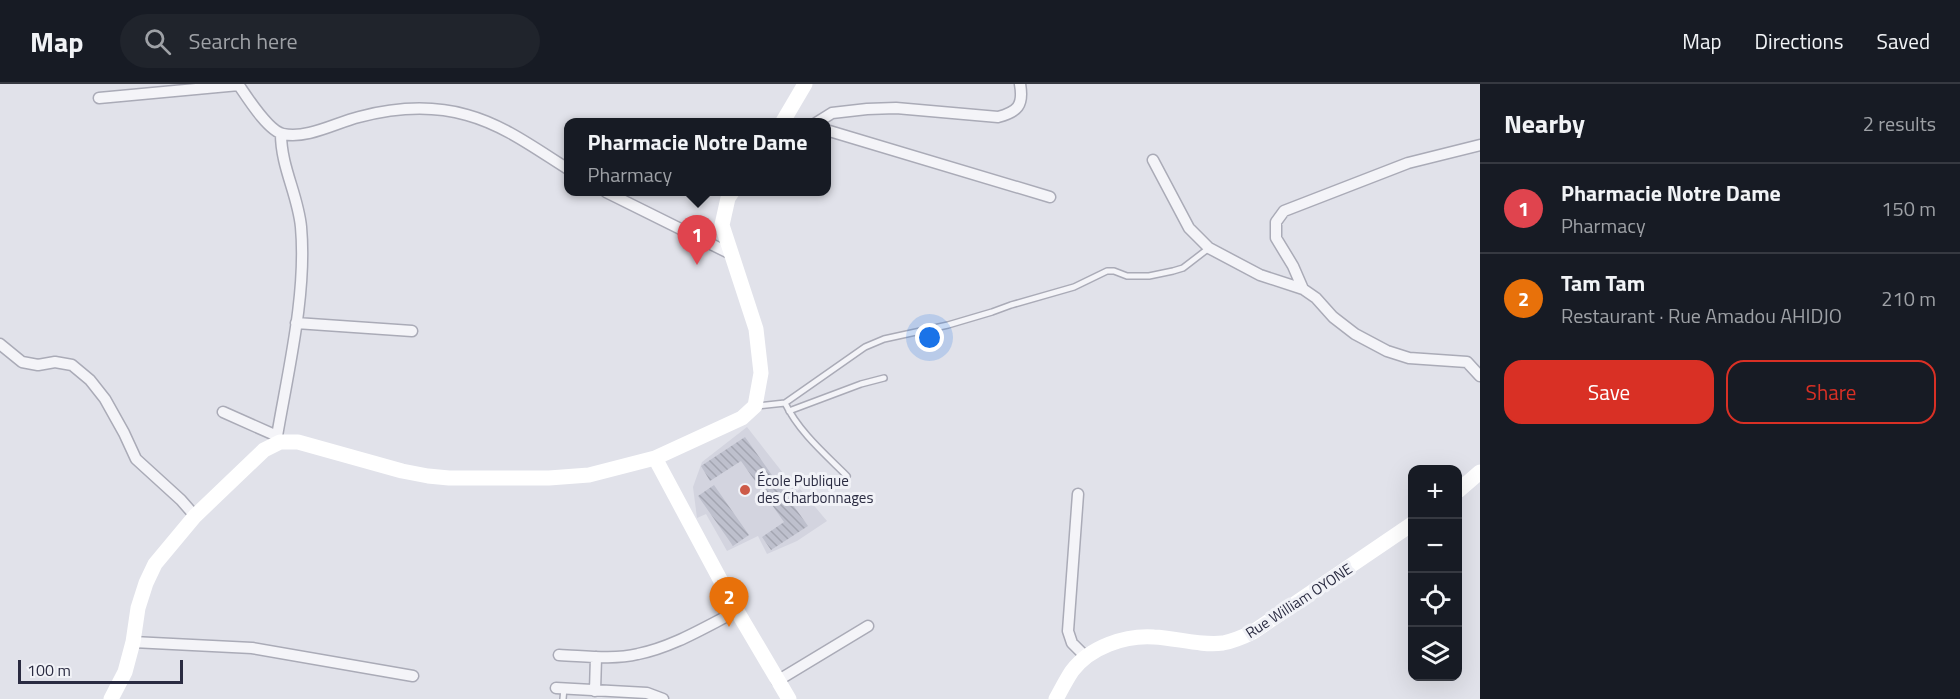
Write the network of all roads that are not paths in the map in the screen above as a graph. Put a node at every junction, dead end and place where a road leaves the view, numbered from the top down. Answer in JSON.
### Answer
{"nodes":[{"id":1,"x":805,"y":84,"type":"edge"},
{"id":2,"x":1020,"y":84,"type":"edge"},
{"id":3,"x":238,"y":85,"type":"edge"},
{"id":4,"x":99,"y":98,"type":"dead end"},
{"id":5,"x":785,"y":118,"type":"edge"},
{"id":6,"x":824,"y":118,"type":"edge"},
{"id":7,"x":831,"y":131,"type":"edge"},
{"id":8,"x":281,"y":134,"type":"junction"},
{"id":9,"x":1480,"y":145,"type":"edge"},
{"id":10,"x":1154,"y":160,"type":"dead end"},
{"id":11,"x":564,"y":167,"type":"edge"},
{"id":12,"x":614,"y":196,"type":"edge"},
{"id":13,"x":729,"y":196,"type":"edge"},
{"id":14,"x":1050,"y":197,"type":"dead end"},
{"id":15,"x":1209,"y":248,"type":"junction"},
{"id":16,"x":731,"y":254,"type":"junction"},
{"id":17,"x":1303,"y":289,"type":"junction"},
{"id":18,"x":296,"y":323,"type":"junction"},
{"id":19,"x":412,"y":331,"type":"dead end"},
{"id":20,"x":0,"y":344,"type":"edge"},
{"id":21,"x":1480,"y":376,"type":"edge"},
{"id":22,"x":884,"y":378,"type":"dead end"},
{"id":23,"x":785,"y":403,"type":"junction"},
{"id":24,"x":755,"y":406,"type":"junction"},
{"id":25,"x":789,"y":411,"type":"junction"},
{"id":26,"x":223,"y":412,"type":"dead end"},
{"id":27,"x":279,"y":439,"type":"junction"},
{"id":28,"x":655,"y":458,"type":"junction"},
{"id":29,"x":1480,"y":472,"type":"edge"},
{"id":30,"x":848,"y":476,"type":"dead end"},
{"id":31,"x":1462,"y":488,"type":"edge"},
{"id":32,"x":1078,"y":494,"type":"dead end"},
{"id":33,"x":195,"y":516,"type":"junction"},
{"id":34,"x":1408,"y":528,"type":"edge"},
{"id":35,"x":736,"y":611,"type":"junction"},
{"id":36,"x":868,"y":626,"type":"dead end"},
{"id":37,"x":133,"y":642,"type":"junction"},
{"id":38,"x":559,"y":655,"type":"dead end"},
{"id":39,"x":596,"y":657,"type":"junction"},
{"id":40,"x":1086,"y":657,"type":"junction"},
{"id":41,"x":413,"y":676,"type":"dead end"},
{"id":42,"x":777,"y":681,"type":"junction"},
{"id":43,"x":595,"y":691,"type":"junction"},
{"id":44,"x":561,"y":692,"type":"edge"},
{"id":45,"x":111,"y":699,"type":"edge"},
{"id":46,"x":663,"y":699,"type":"edge"},
{"id":47,"x":789,"y":699,"type":"edge"},
{"id":48,"x":1056,"y":699,"type":"edge"}],
"edges":[{"from":1,"to":5,"type":"street"},
{"from":2,"to":6,"type":"street"},
{"from":3,"to":4,"type":"street"},
{"from":3,"to":8,"type":"street"},
{"from":7,"to":14,"type":"street"},
{"from":8,"to":11,"type":"street"},
{"from":8,"to":18,"type":"street"},
{"from":9,"to":17,"type":"street"},
{"from":10,"to":15,"type":"street"},
{"from":12,"to":16,"type":"street"},
{"from":13,"to":16,"type":"street"},
{"from":15,"to":17,"type":"street"},
{"from":15,"to":23,"type":"lane"},
{"from":16,"to":24,"type":"street"},
{"from":17,"to":21,"type":"street"},
{"from":18,"to":19,"type":"street"},
{"from":18,"to":27,"type":"street"},
{"from":20,"to":33,"type":"street"},
{"from":22,"to":25,"type":"lane"},
{"from":23,"to":24,"type":"lane"},
{"from":23,"to":25,"type":"lane"},
{"from":24,"to":28,"type":"street"},
{"from":25,"to":30,"type":"lane"},
{"from":26,"to":27,"type":"street"},
{"from":27,"to":28,"type":"street"},
{"from":27,"to":33,"type":"street"},
{"from":28,"to":35,"type":"street"},
{"from":29,"to":31,"type":"street"},
{"from":32,"to":40,"type":"street"},
{"from":33,"to":37,"type":"street"},
{"from":34,"to":40,"type":"street","name":"Rue William OYONE"},
{"from":35,"to":39,"type":"street"},
{"from":35,"to":42,"type":"street"},
{"from":36,"to":42,"type":"street"},
{"from":37,"to":41,"type":"street"},
{"from":37,"to":45,"type":"street"},
{"from":38,"to":39,"type":"street"},
{"from":39,"to":43,"type":"street"},
{"from":40,"to":48,"type":"street","name":"Rue William OYONE"},
{"from":42,"to":47,"type":"street"},
{"from":43,"to":44,"type":"street"},
{"from":43,"to":46,"type":"street"}]}
